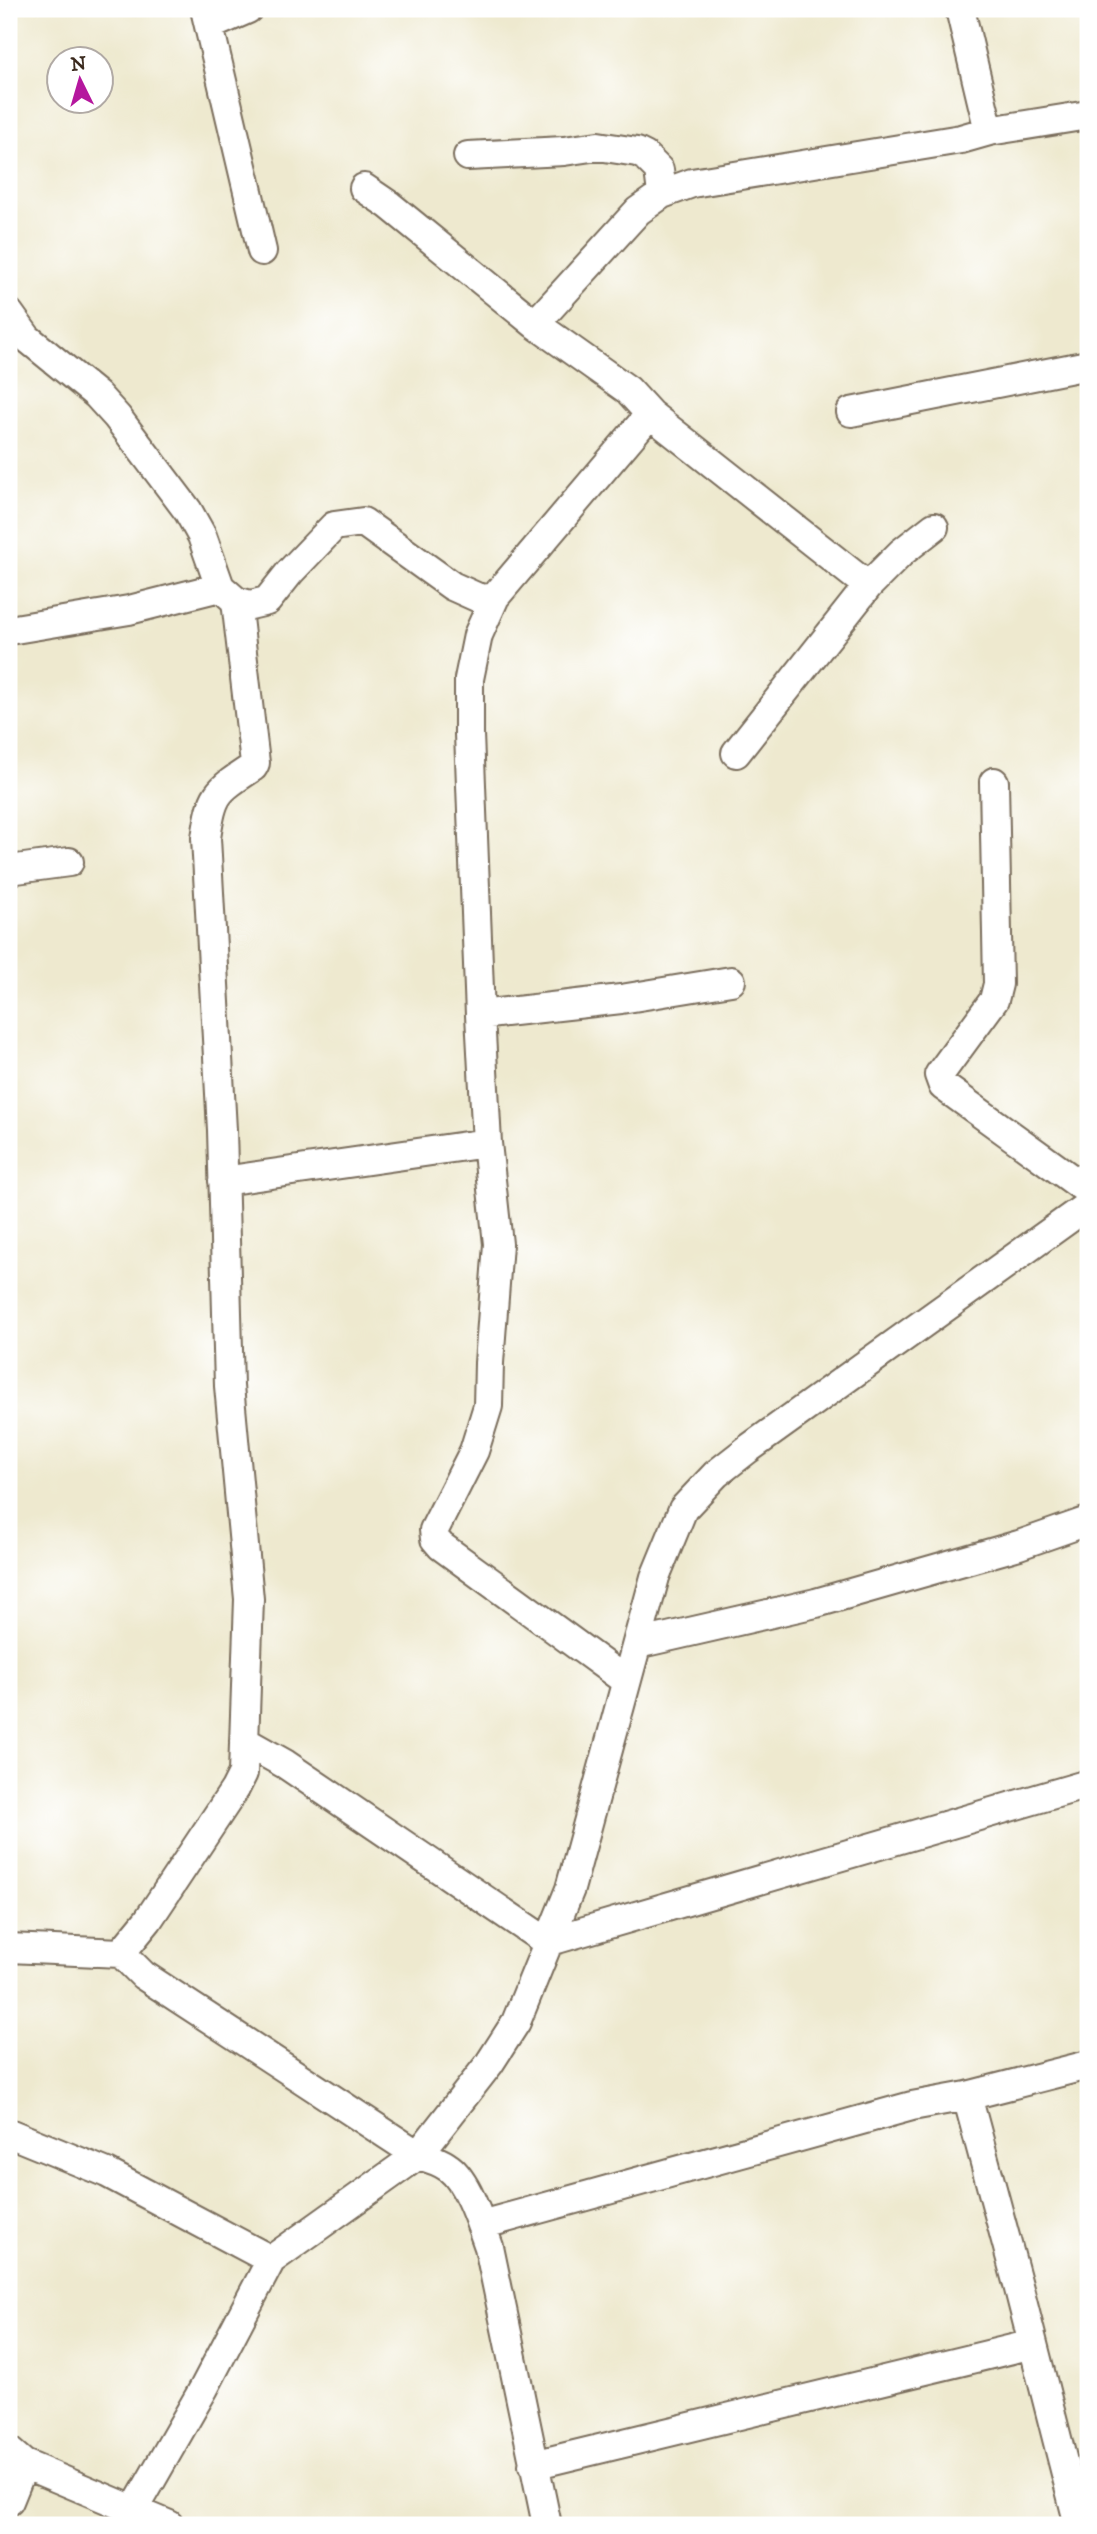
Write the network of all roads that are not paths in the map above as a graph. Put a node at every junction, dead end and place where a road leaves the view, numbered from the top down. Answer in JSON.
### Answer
{"nodes":[{"id":1,"x":248,"y":9,"type":"edge"},
{"id":2,"x":960,"y":9,"type":"edge"},
{"id":3,"x":207,"y":17,"type":"edge"},
{"id":4,"x":1088,"y":115,"type":"edge"},
{"id":5,"x":989,"y":131,"type":"junction"},
{"id":6,"x":468,"y":156,"type":"dead end"},
{"id":7,"x":364,"y":188,"type":"dead end"},
{"id":8,"x":662,"y":194,"type":"junction"},
{"id":9,"x":262,"y":251,"type":"dead end"},
{"id":10,"x":9,"y":313,"type":"edge"},
{"id":11,"x":535,"y":324,"type":"junction"},
{"id":12,"x":1088,"y":365,"type":"edge"},
{"id":13,"x":851,"y":412,"type":"dead end"},
{"id":14,"x":650,"y":414,"type":"junction"},
{"id":15,"x":934,"y":527,"type":"dead end"},
{"id":16,"x":868,"y":586,"type":"junction"},
{"id":17,"x":495,"y":597,"type":"junction"},
{"id":18,"x":238,"y":603,"type":"junction"},
{"id":19,"x":9,"y":630,"type":"edge"},
{"id":20,"x":736,"y":753,"type":"dead end"},
{"id":21,"x":994,"y":782,"type":"dead end"},
{"id":22,"x":69,"y":862,"type":"dead end"},
{"id":23,"x":9,"y":870,"type":"edge"},
{"id":24,"x":732,"y":981,"type":"dead end"},
{"id":25,"x":480,"y":1015,"type":"junction"},
{"id":26,"x":487,"y":1143,"type":"junction"},
{"id":27,"x":223,"y":1181,"type":"junction"},
{"id":28,"x":1088,"y":1191,"type":"edge"},
{"id":29,"x":1088,"y":1205,"type":"edge"},
{"id":30,"x":1088,"y":1521,"type":"edge"},
{"id":31,"x":636,"y":1644,"type":"junction"},
{"id":32,"x":626,"y":1681,"type":"junction"},
{"id":33,"x":244,"y":1741,"type":"junction"},
{"id":34,"x":1088,"y":1784,"type":"edge"},
{"id":35,"x":547,"y":1942,"type":"junction"},
{"id":36,"x":9,"y":1948,"type":"edge"},
{"id":37,"x":121,"y":1953,"type":"junction"},
{"id":38,"x":1088,"y":2065,"type":"edge"},
{"id":39,"x":967,"y":2096,"type":"junction"},
{"id":40,"x":9,"y":2133,"type":"edge"},
{"id":41,"x":418,"y":2155,"type":"junction"},
{"id":42,"x":481,"y":2225,"type":"junction"},
{"id":43,"x":271,"y":2260,"type":"junction"},
{"id":44,"x":1033,"y":2344,"type":"junction"},
{"id":45,"x":16,"y":2458,"type":"edge"},
{"id":46,"x":533,"y":2465,"type":"junction"},
{"id":47,"x":9,"y":2501,"type":"edge"},
{"id":48,"x":133,"y":2512,"type":"junction"},
{"id":49,"x":169,"y":2525,"type":"edge"},
{"id":50,"x":547,"y":2525,"type":"edge"},
{"id":51,"x":1079,"y":2525,"type":"edge"}],
"edges":[{"from":1,"to":3,"type":"street"},
{"from":2,"to":5,"type":"street"},
{"from":3,"to":9,"type":"street"},
{"from":4,"to":5,"type":"street"},
{"from":5,"to":8,"type":"street"},
{"from":6,"to":8,"type":"street"},
{"from":7,"to":11,"type":"street"},
{"from":8,"to":11,"type":"street"},
{"from":10,"to":18,"type":"street"},
{"from":11,"to":14,"type":"street"},
{"from":12,"to":13,"type":"street"},
{"from":14,"to":16,"type":"street"},
{"from":14,"to":17,"type":"street"},
{"from":15,"to":16,"type":"street"},
{"from":16,"to":20,"type":"street"},
{"from":17,"to":18,"type":"street"},
{"from":17,"to":25,"type":"street"},
{"from":18,"to":19,"type":"street"},
{"from":18,"to":27,"type":"street"},
{"from":21,"to":28,"type":"street"},
{"from":22,"to":23,"type":"street"},
{"from":24,"to":25,"type":"street"},
{"from":25,"to":26,"type":"street"},
{"from":26,"to":27,"type":"street"},
{"from":26,"to":32,"type":"street"},
{"from":27,"to":33,"type":"street"},
{"from":29,"to":31,"type":"street"},
{"from":30,"to":31,"type":"street"},
{"from":31,"to":32,"type":"street"},
{"from":32,"to":35,"type":"street"},
{"from":33,"to":35,"type":"street"},
{"from":33,"to":37,"type":"street"},
{"from":34,"to":35,"type":"street"},
{"from":35,"to":41,"type":"street"},
{"from":36,"to":37,"type":"street"},
{"from":37,"to":41,"type":"street"},
{"from":38,"to":39,"type":"street"},
{"from":39,"to":42,"type":"street"},
{"from":39,"to":44,"type":"street"},
{"from":40,"to":43,"type":"street"},
{"from":41,"to":42,"type":"street"},
{"from":41,"to":43,"type":"street"},
{"from":42,"to":46,"type":"street"},
{"from":43,"to":48,"type":"street"},
{"from":44,"to":46,"type":"street"},
{"from":44,"to":51,"type":"street"},
{"from":45,"to":47,"type":"street"},
{"from":45,"to":48,"type":"street"},
{"from":46,"to":50,"type":"street"},
{"from":48,"to":49,"type":"street"}]}
